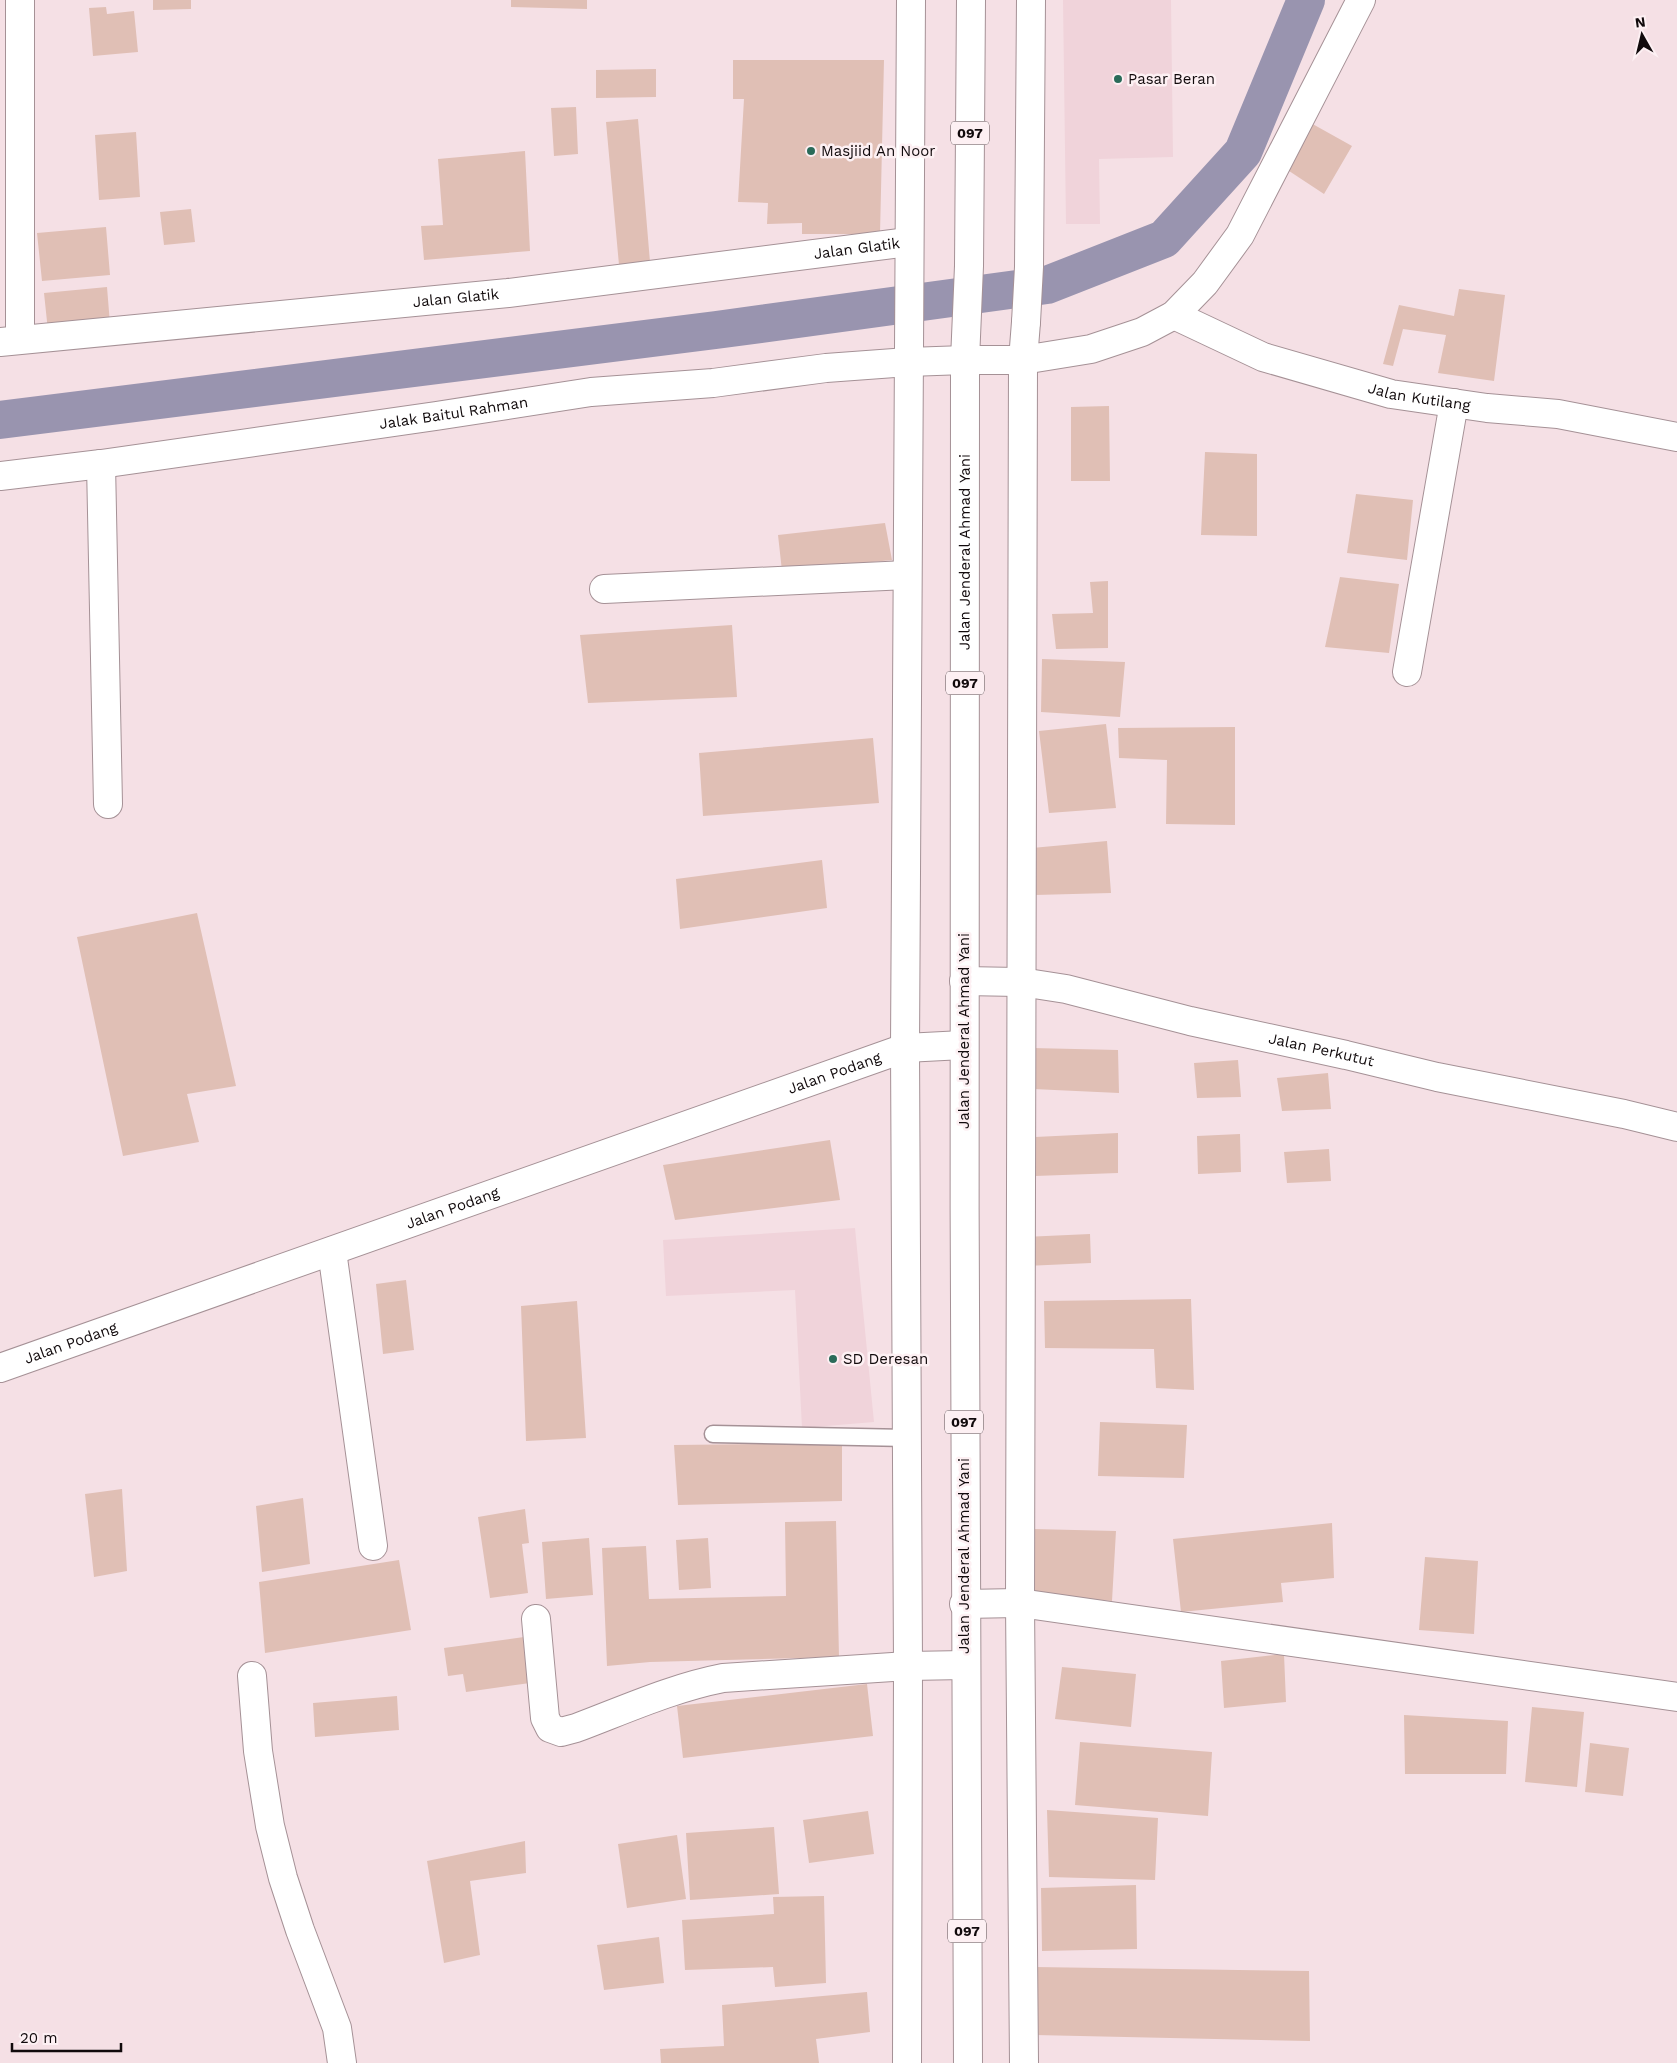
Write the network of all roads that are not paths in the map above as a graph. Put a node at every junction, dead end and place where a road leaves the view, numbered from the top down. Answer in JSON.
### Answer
{"nodes":[{"id":1,"x":20,"y":0,"type":"edge"},
{"id":2,"x":911,"y":0,"type":"edge"},
{"id":3,"x":971,"y":0,"type":"edge"},
{"id":4,"x":1031,"y":0,"type":"edge"},
{"id":5,"x":1361,"y":0,"type":"edge"},
{"id":6,"x":908,"y":254,"type":"junction"},
{"id":7,"x":1174,"y":315,"type":"junction"},
{"id":8,"x":10,"y":341,"type":"edge"},
{"id":9,"x":966,"y":360,"type":"junction"},
{"id":10,"x":1023,"y":360,"type":"junction"},
{"id":11,"x":908,"y":362,"type":"junction"},
{"id":12,"x":1454,"y":403,"type":"junction"},
{"id":13,"x":1677,"y":437,"type":"edge"},
{"id":14,"x":101,"y":464,"type":"junction"},
{"id":15,"x":0,"y":476,"type":"edge"},
{"id":16,"x":907,"y":575,"type":"junction"},
{"id":17,"x":604,"y":589,"type":"dead end"},
{"id":18,"x":1407,"y":672,"type":"dead end"},
{"id":19,"x":108,"y":804,"type":"dead end"},
{"id":20,"x":964,"y":980,"type":"junction"},
{"id":21,"x":1021,"y":982,"type":"junction"},
{"id":22,"x":963,"y":1045,"type":"junction"},
{"id":23,"x":906,"y":1048,"type":"junction"},
{"id":24,"x":1677,"y":1127,"type":"edge"},
{"id":25,"x":332,"y":1251,"type":"junction"},
{"id":26,"x":0,"y":1368,"type":"edge"},
{"id":27,"x":713,"y":1434,"type":"dead end"},
{"id":28,"x":907,"y":1438,"type":"junction"},
{"id":29,"x":373,"y":1546,"type":"dead end"},
{"id":30,"x":1020,"y":1603,"type":"junction"},
{"id":31,"x":964,"y":1604,"type":"junction"},
{"id":32,"x":536,"y":1619,"type":"dead end"},
{"id":33,"x":965,"y":1665,"type":"junction"},
{"id":34,"x":908,"y":1666,"type":"junction"},
{"id":35,"x":252,"y":1676,"type":"dead end"},
{"id":36,"x":1677,"y":1697,"type":"edge"},
{"id":37,"x":342,"y":2063,"type":"edge"},
{"id":38,"x":907,"y":2063,"type":"edge"},
{"id":39,"x":968,"y":2063,"type":"edge"},
{"id":40,"x":1024,"y":2063,"type":"edge"}],
"edges":[{"from":1,"to":8,"type":"street"},
{"from":2,"to":6,"type":"street"},
{"from":3,"to":9,"type":"street","name":"Jalan Jenderal Ahmad Yani","number":"097"},
{"from":4,"to":10,"type":"street"},
{"from":5,"to":7,"type":"street","name":"Jalak Baitul Rahman"},
{"from":6,"to":8,"type":"street","name":"Jalan Glatik"},
{"from":6,"to":11,"type":"street"},
{"from":7,"to":10,"type":"street","name":"Jalak Baitul Rahman"},
{"from":7,"to":12,"type":"street","name":"Jalan Kutilang"},
{"from":9,"to":10,"type":"street","name":"Jalak Baitul Rahman"},
{"from":9,"to":11,"type":"street","name":"Jalak Baitul Rahman"},
{"from":9,"to":20,"type":"street","name":"Jalan Jenderal Ahmad Yani","number":"097"},
{"from":10,"to":21,"type":"street"},
{"from":11,"to":14,"type":"street","name":"Jalak Baitul Rahman"},
{"from":11,"to":16,"type":"street"},
{"from":12,"to":13,"type":"street","name":"Jalan Kutilang"},
{"from":12,"to":18,"type":"street"},
{"from":14,"to":15,"type":"street","name":"Jalak Baitul Rahman"},
{"from":14,"to":19,"type":"street"},
{"from":16,"to":17,"type":"street"},
{"from":16,"to":23,"type":"street"},
{"from":20,"to":21,"type":"street","name":"Jalan Perkutut"},
{"from":20,"to":22,"type":"street","name":"Jalan Jenderal Ahmad Yani","number":"097"},
{"from":21,"to":24,"type":"street","name":"Jalan Perkutut"},
{"from":21,"to":30,"type":"street"},
{"from":22,"to":23,"type":"street","name":"Jalan Podang"},
{"from":22,"to":31,"type":"street","name":"Jalan Jenderal Ahmad Yani","number":"097"},
{"from":23,"to":25,"type":"street","name":"Jalan Podang"},
{"from":23,"to":28,"type":"street"},
{"from":25,"to":26,"type":"street","name":"Jalan Podang"},
{"from":25,"to":29,"type":"street"},
{"from":27,"to":28,"type":"lane"},
{"from":28,"to":34,"type":"street"},
{"from":30,"to":31,"type":"street"},
{"from":30,"to":36,"type":"street"},
{"from":30,"to":40,"type":"street"},
{"from":31,"to":33,"type":"street","name":"Jalan Jenderal Ahmad Yani","number":"097"},
{"from":32,"to":34,"type":"street"},
{"from":33,"to":34,"type":"street"},
{"from":33,"to":39,"type":"street","name":"Jalan Jenderal Ahmad Yani","number":"097"},
{"from":34,"to":38,"type":"street"},
{"from":35,"to":37,"type":"street"}]}
